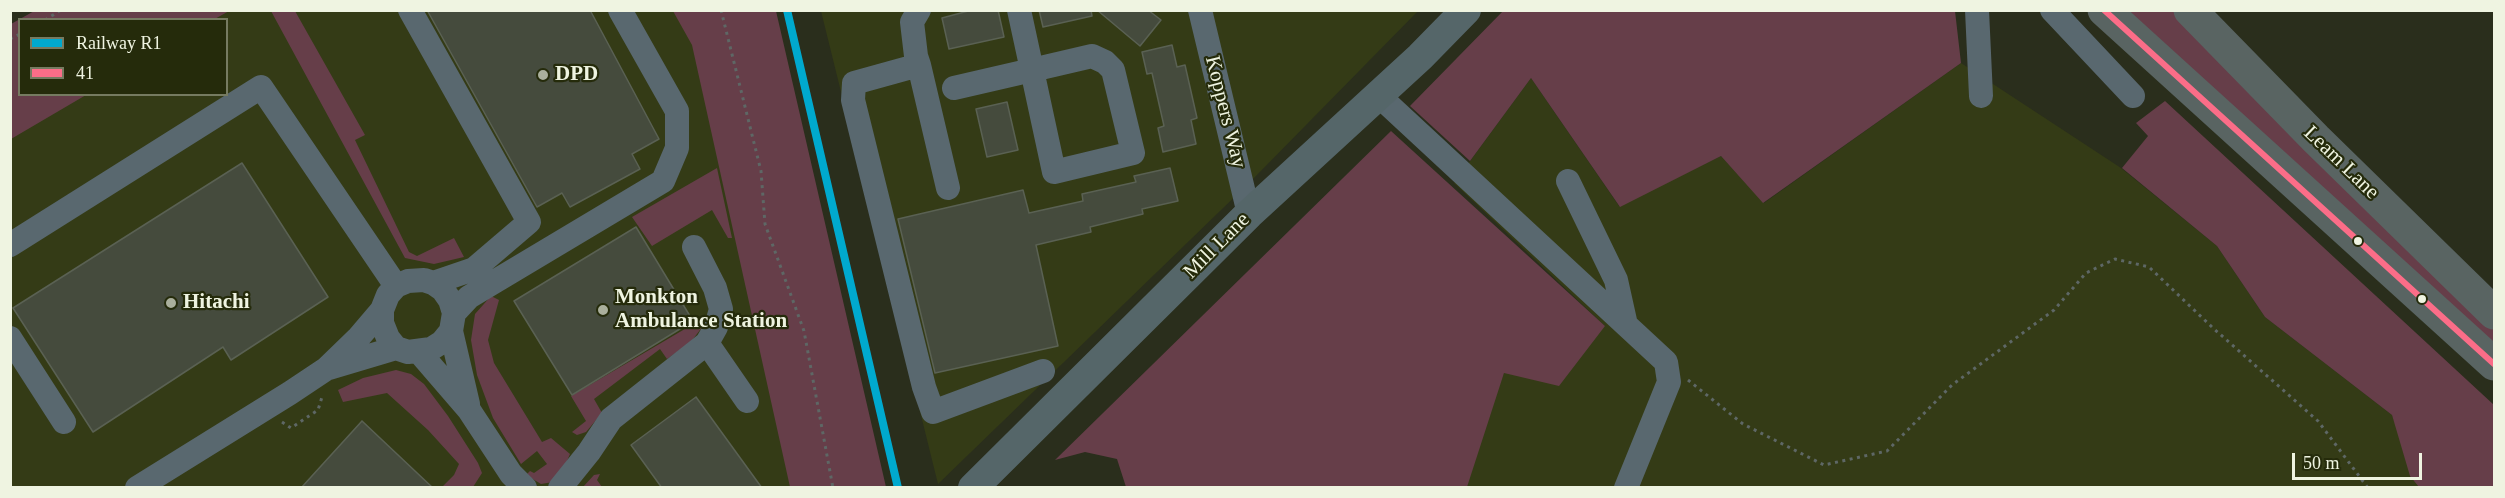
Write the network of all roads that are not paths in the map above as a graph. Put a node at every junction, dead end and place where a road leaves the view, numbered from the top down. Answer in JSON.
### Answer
{"nodes":[{"id":1,"x":410,"y":10,"type":"edge"},
{"id":2,"x":620,"y":10,"type":"edge"},
{"id":3,"x":919,"y":10,"type":"edge"},
{"id":4,"x":1019,"y":10,"type":"edge"},
{"id":5,"x":1200,"y":10,"type":"edge"},
{"id":6,"x":1466,"y":10,"type":"edge"},
{"id":7,"x":1977,"y":10,"type":"edge"},
{"id":8,"x":2052,"y":10,"type":"edge"},
{"id":9,"x":2104,"y":10,"type":"edge"},
{"id":10,"x":2190,"y":10,"type":"edge"},
{"id":11,"x":919,"y":65,"type":"junction"},
{"id":12,"x":1032,"y":70,"type":"junction"},
{"id":13,"x":954,"y":88,"type":"dead end"},
{"id":14,"x":1378,"y":95,"type":"junction"},
{"id":15,"x":1981,"y":96,"type":"dead end"},
{"id":16,"x":2133,"y":96,"type":"dead end"},
{"id":17,"x":1568,"y":181,"type":"dead end"},
{"id":18,"x":948,"y":188,"type":"dead end"},
{"id":19,"x":1249,"y":214,"type":"junction"},
{"id":20,"x":10,"y":245,"type":"edge"},
{"id":21,"x":694,"y":248,"type":"dead end"},
{"id":22,"x":433,"y":282,"type":"junction"},
{"id":23,"x":396,"y":286,"type":"junction"},
{"id":24,"x":382,"y":310,"type":"junction"},
{"id":25,"x":2494,"y":313,"type":"edge"},
{"id":26,"x":452,"y":322,"type":"junction"},
{"id":27,"x":1626,"y":325,"type":"junction"},
{"id":28,"x":10,"y":338,"type":"edge"},
{"id":29,"x":707,"y":343,"type":"junction"},
{"id":30,"x":408,"y":350,"type":"junction"},
{"id":31,"x":2494,"y":364,"type":"edge"},
{"id":32,"x":1043,"y":371,"type":"dead end"},
{"id":33,"x":328,"y":379,"type":"junction"},
{"id":34,"x":747,"y":401,"type":"dead end"},
{"id":35,"x":469,"y":410,"type":"junction"},
{"id":36,"x":64,"y":422,"type":"dead end"},
{"id":37,"x":137,"y":488,"type":"edge"},
{"id":38,"x":525,"y":488,"type":"edge"},
{"id":39,"x":560,"y":488,"type":"edge"},
{"id":40,"x":973,"y":488,"type":"edge"},
{"id":41,"x":1626,"y":488,"type":"edge"}],
"edges":[{"from":1,"to":22,"type":"street"},
{"from":2,"to":26,"type":"street"},
{"from":3,"to":11,"type":"street"},
{"from":4,"to":12,"type":"street"},
{"from":5,"to":19,"type":"street","name":"Koppers Way"},
{"from":6,"to":14,"type":"main road","name":"Mill Lane"},
{"from":7,"to":15,"type":"street"},
{"from":8,"to":16,"type":"street"},
{"from":9,"to":31,"type":"highway"},
{"from":10,"to":25,"type":"highway","name":"Leam Lane"},
{"from":11,"to":18,"type":"street"},
{"from":11,"to":32,"type":"street"},
{"from":12,"to":12,"type":"street"},
{"from":12,"to":13,"type":"street"},
{"from":14,"to":19,"type":"main road","name":"Mill Lane"},
{"from":14,"to":27,"type":"street"},
{"from":17,"to":27,"type":"street"},
{"from":19,"to":40,"type":"main road","name":"Mill Lane"},
{"from":20,"to":23,"type":"street"},
{"from":21,"to":29,"type":"street"},
{"from":22,"to":23,"type":"street"},
{"from":22,"to":26,"type":"street"},
{"from":23,"to":24,"type":"street"},
{"from":24,"to":30,"type":"street"},
{"from":24,"to":33,"type":"street"},
{"from":26,"to":30,"type":"street"},
{"from":26,"to":35,"type":"street"},
{"from":27,"to":41,"type":"street"},
{"from":28,"to":36,"type":"street"},
{"from":29,"to":34,"type":"street"},
{"from":29,"to":39,"type":"street"},
{"from":30,"to":33,"type":"street"},
{"from":30,"to":35,"type":"street"},
{"from":33,"to":37,"type":"street"},
{"from":35,"to":38,"type":"street"}]}
